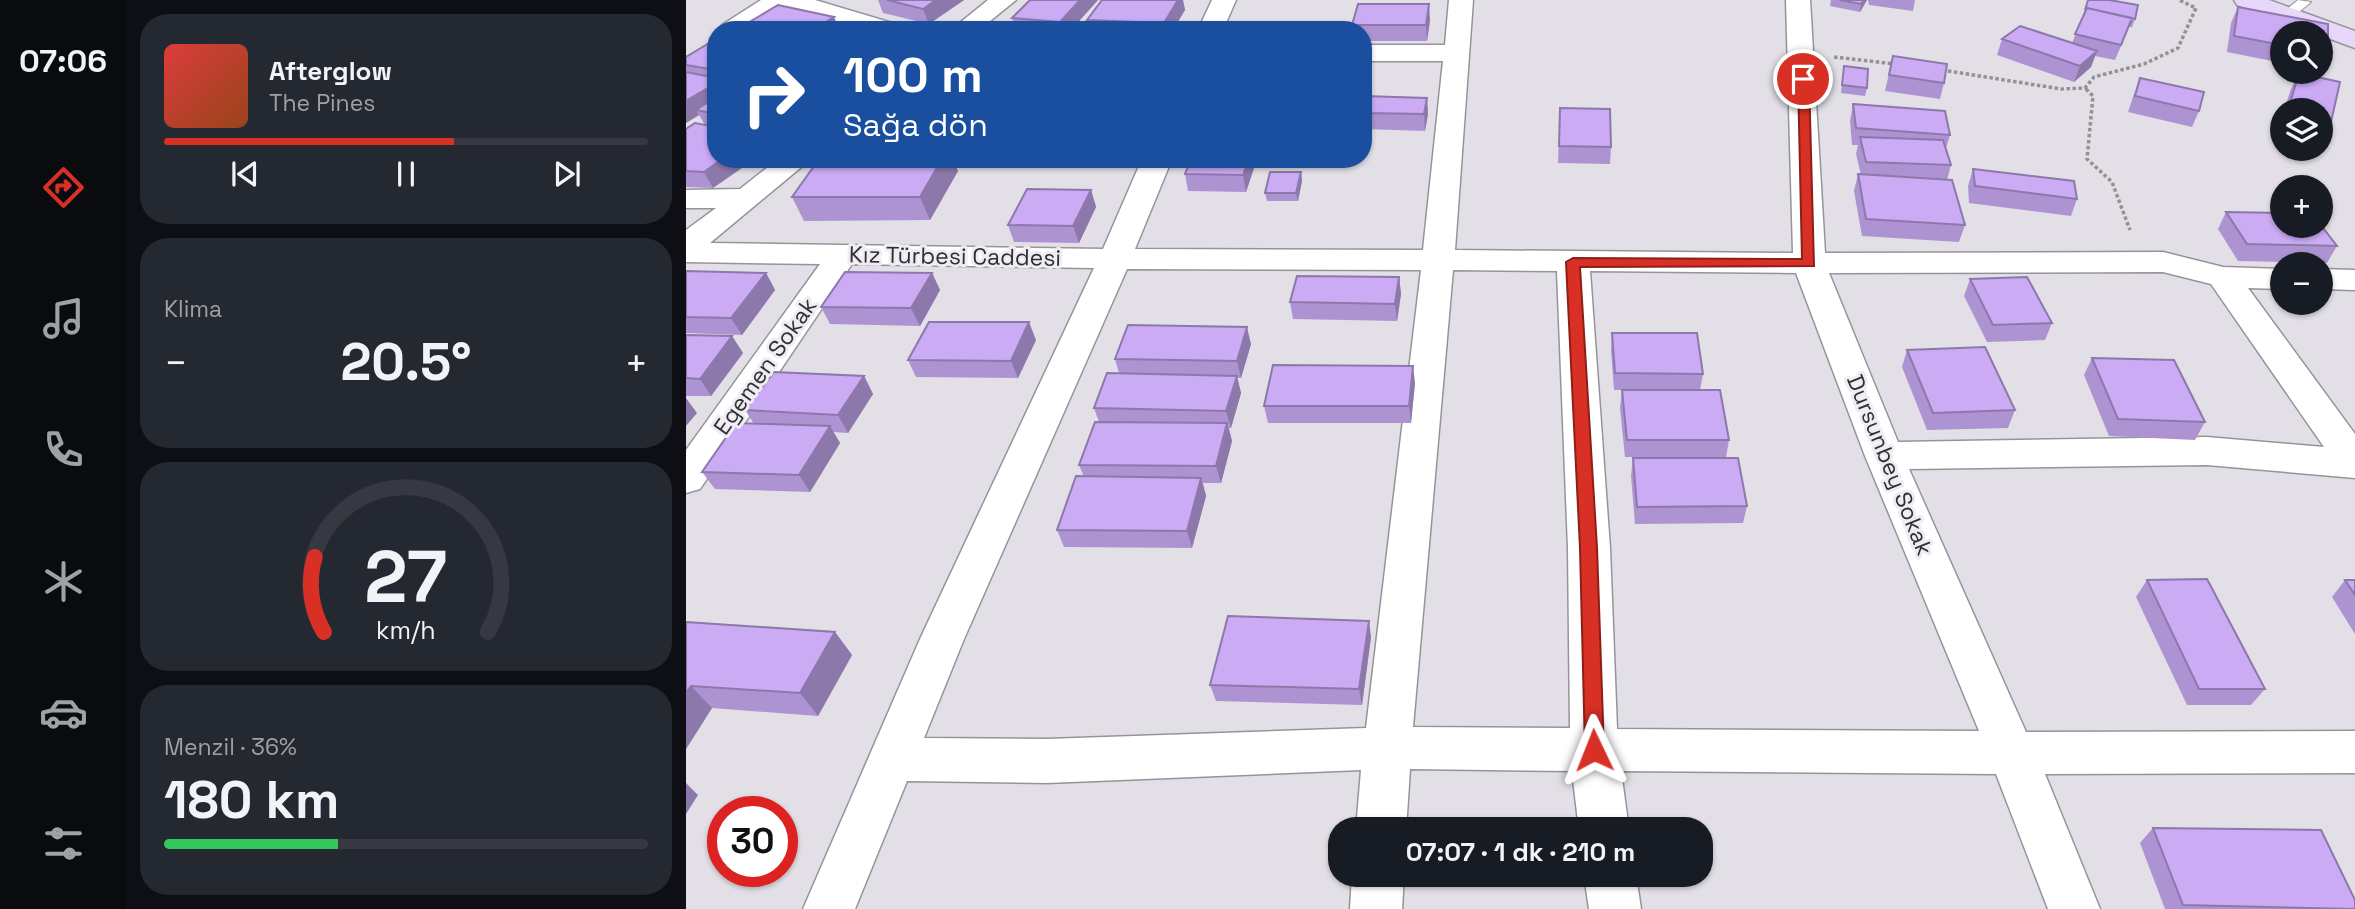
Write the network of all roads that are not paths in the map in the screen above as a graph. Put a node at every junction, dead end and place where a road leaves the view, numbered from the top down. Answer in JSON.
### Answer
{"nodes":[{"id":1,"x":778,"y":0,"type":"edge"},
{"id":2,"x":789,"y":0,"type":"edge"},
{"id":3,"x":1004,"y":0,"type":"edge"},
{"id":4,"x":1224,"y":0,"type":"edge"},
{"id":5,"x":1461,"y":0,"type":"edge"},
{"id":6,"x":1798,"y":0,"type":"edge"},
{"id":7,"x":2246,"y":0,"type":"edge"},
{"id":8,"x":745,"y":21,"type":"edge"},
{"id":9,"x":860,"y":21,"type":"edge"},
{"id":10,"x":975,"y":21,"type":"edge"},
{"id":11,"x":1214,"y":21,"type":"edge"},
{"id":12,"x":2355,"y":40,"type":"edge"},
{"id":13,"x":1372,"y":52,"type":"edge"},
{"id":14,"x":1457,"y":53,"type":"junction"},
{"id":15,"x":786,"y":168,"type":"edge"},
{"id":16,"x":1153,"y":168,"type":"edge"},
{"id":17,"x":748,"y":198,"type":"junction"},
{"id":18,"x":686,"y":199,"type":"edge"},
{"id":19,"x":686,"y":249,"type":"edge"},
{"id":20,"x":843,"y":254,"type":"junction"},
{"id":21,"x":1115,"y":259,"type":"junction"},
{"id":22,"x":1438,"y":260,"type":"junction"},
{"id":23,"x":1573,"y":262,"type":"junction"},
{"id":24,"x":1809,"y":263,"type":"junction"},
{"id":25,"x":2223,"y":277,"type":"junction"},
{"id":26,"x":2270,"y":279,"type":"edge"},
{"id":27,"x":2333,"y":279,"type":"edge"},
{"id":28,"x":2355,"y":280,"type":"edge"},
{"id":29,"x":1885,"y":456,"type":"junction"},
{"id":30,"x":2355,"y":463,"type":"edge"},
{"id":31,"x":686,"y":479,"type":"edge"},
{"id":32,"x":1387,"y":748,"type":"junction"},
{"id":33,"x":1594,"y":750,"type":"junction"},
{"id":34,"x":2355,"y":752,"type":"edge"},
{"id":35,"x":2012,"y":753,"type":"junction"},
{"id":36,"x":893,"y":759,"type":"junction"},
{"id":37,"x":1382,"y":817,"type":"edge"},
{"id":38,"x":1602,"y":817,"type":"edge"},
{"id":39,"x":1377,"y":887,"type":"edge"},
{"id":40,"x":1612,"y":887,"type":"edge"},
{"id":41,"x":829,"y":909,"type":"edge"},
{"id":42,"x":1376,"y":909,"type":"edge"},
{"id":43,"x":1615,"y":909,"type":"edge"},
{"id":44,"x":2074,"y":909,"type":"edge"}],
"edges":[{"from":1,"to":8,"type":"street"},
{"from":2,"to":9,"type":"street"},
{"from":3,"to":10,"type":"street"},
{"from":4,"to":11,"type":"street"},
{"from":5,"to":14,"type":"street"},
{"from":6,"to":24,"type":"street","name":"Dursunbey Sokak"},
{"from":7,"to":12,"type":"main road"},
{"from":13,"to":14,"type":"street"},
{"from":14,"to":22,"type":"street"},
{"from":15,"to":17,"type":"street"},
{"from":16,"to":21,"type":"street"},
{"from":17,"to":18,"type":"street"},
{"from":17,"to":19,"type":"street"},
{"from":19,"to":20,"type":"street","name":"Kız Türbesi Caddesi"},
{"from":20,"to":21,"type":"street","name":"Kız Türbesi Caddesi"},
{"from":20,"to":31,"type":"street","name":"Egemen Sokak"},
{"from":21,"to":22,"type":"street","name":"Kız Türbesi Caddesi"},
{"from":21,"to":36,"type":"street"},
{"from":22,"to":23,"type":"street","name":"Kız Türbesi Caddesi"},
{"from":22,"to":32,"type":"street"},
{"from":23,"to":24,"type":"street","name":"Kız Türbesi Caddesi"},
{"from":23,"to":33,"type":"street"},
{"from":24,"to":25,"type":"street","name":"Kız Türbesi Caddesi"},
{"from":24,"to":29,"type":"street","name":"Dursunbey Sokak"},
{"from":25,"to":26,"type":"street","name":"Kız Türbesi Caddesi"},
{"from":25,"to":30,"type":"street"},
{"from":27,"to":28,"type":"street"},
{"from":29,"to":30,"type":"street"},
{"from":29,"to":35,"type":"street","name":"Dursunbey Sokak"},
{"from":32,"to":33,"type":"street"},
{"from":32,"to":36,"type":"street"},
{"from":32,"to":37,"type":"street"},
{"from":33,"to":35,"type":"street"},
{"from":33,"to":38,"type":"street"},
{"from":34,"to":35,"type":"street"},
{"from":35,"to":44,"type":"street","name":"Dursunbey Sokak"},
{"from":36,"to":41,"type":"street"},
{"from":39,"to":42,"type":"street"},
{"from":40,"to":43,"type":"street"}]}
